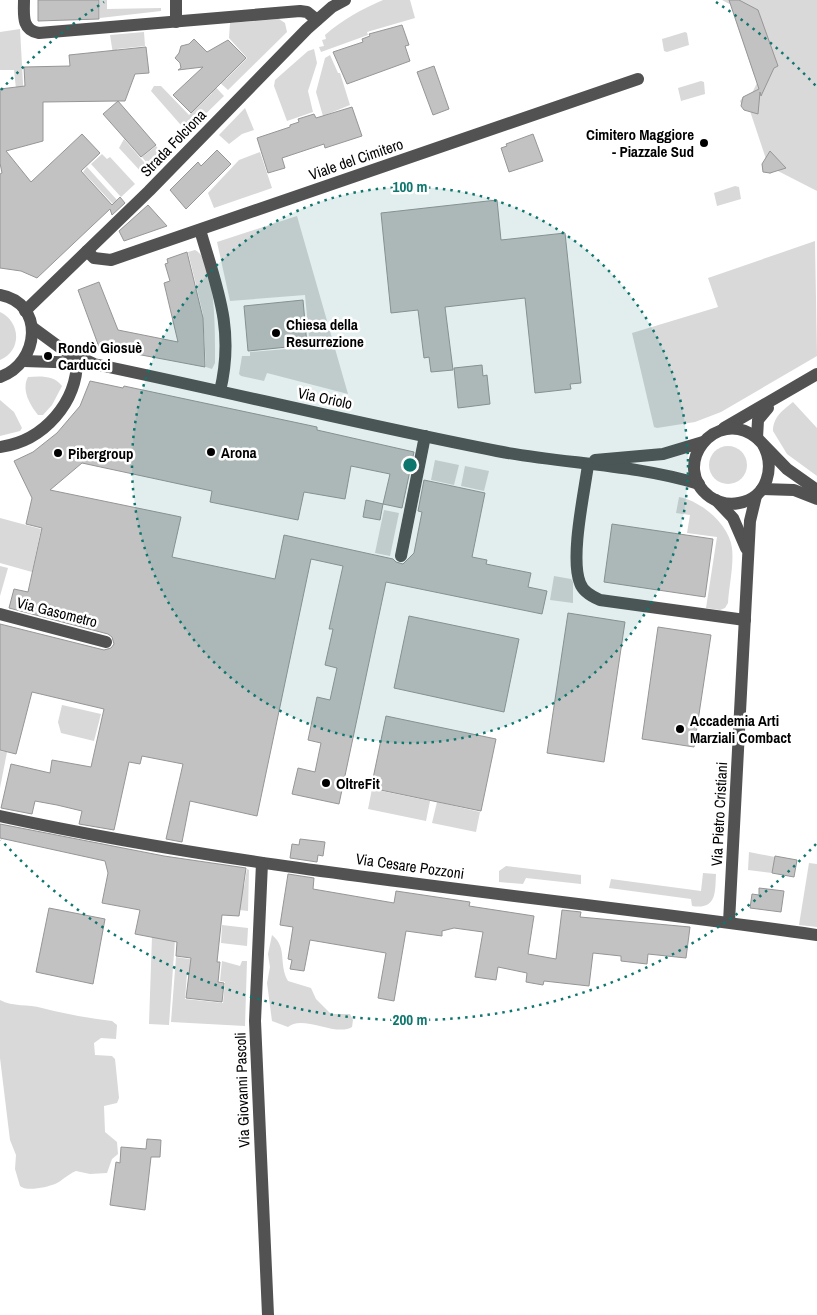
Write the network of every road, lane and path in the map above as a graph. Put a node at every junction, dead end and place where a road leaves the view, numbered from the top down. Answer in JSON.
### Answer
{"nodes":[{"id":1,"x":24,"y":0,"type":"edge"},
{"id":2,"x":176,"y":0,"type":"edge"},
{"id":3,"x":345,"y":0,"type":"edge"},
{"id":4,"x":317,"y":20,"type":"junction"},
{"id":5,"x":176,"y":22,"type":"junction"},
{"id":6,"x":638,"y":79,"type":"dead end"},
{"id":7,"x":200,"y":230,"type":"junction"},
{"id":8,"x":87,"y":251,"type":"junction"},
{"id":9,"x":0,"y":295,"type":"edge"},
{"id":10,"x":25,"y":311,"type":"junction"},
{"id":11,"x":32,"y":327,"type":"junction"},
{"id":12,"x":77,"y":360,"type":"junction"},
{"id":13,"x":24,"y":361,"type":"junction"},
{"id":14,"x":817,"y":374,"type":"edge"},
{"id":15,"x":0,"y":377,"type":"edge"},
{"id":16,"x":220,"y":391,"type":"junction"},
{"id":17,"x":790,"y":391,"type":"junction"},
{"id":18,"x":717,"y":432,"type":"junction"},
{"id":19,"x":425,"y":436,"type":"junction"},
{"id":20,"x":759,"y":441,"type":"junction"},
{"id":21,"x":703,"y":442,"type":"junction"},
{"id":22,"x":0,"y":447,"type":"edge"},
{"id":23,"x":552,"y":460,"type":"junction"},
{"id":24,"x":588,"y":465,"type":"junction"},
{"id":25,"x":699,"y":484,"type":"junction"},
{"id":26,"x":817,"y":490,"type":"edge"},
{"id":27,"x":759,"y":492,"type":"junction"},
{"id":28,"x":817,"y":499,"type":"edge"},
{"id":29,"x":716,"y":500,"type":"junction"},
{"id":30,"x":401,"y":556,"type":"dead end"},
{"id":31,"x":748,"y":558,"type":"junction"},
{"id":32,"x":0,"y":614,"type":"edge"},
{"id":33,"x":745,"y":620,"type":"junction"},
{"id":34,"x":106,"y":642,"type":"dead end"},
{"id":35,"x":0,"y":816,"type":"edge"},
{"id":36,"x":262,"y":863,"type":"junction"},
{"id":37,"x":729,"y":922,"type":"junction"},
{"id":38,"x":817,"y":934,"type":"edge"},
{"id":39,"x":268,"y":1315,"type":"edge"}],
"edges":[{"from":1,"to":5,"type":"street"},
{"from":2,"to":5,"type":"street"},
{"from":3,"to":4,"type":"street","name":"Strada Folciona"},
{"from":4,"to":5,"type":"street"},
{"from":4,"to":8,"type":"street","name":"Strada Folciona"},
{"from":6,"to":7,"type":"street","name":"Viale del Cimitero"},
{"from":7,"to":8,"type":"street","name":"Viale del Cimitero"},
{"from":7,"to":16,"type":"street"},
{"from":8,"to":10,"type":"street","name":"Strada Folciona"},
{"from":9,"to":10,"type":"street"},
{"from":10,"to":11,"type":"street"},
{"from":11,"to":12,"type":"street"},
{"from":11,"to":13,"type":"street"},
{"from":12,"to":13,"type":"street","name":"Via Oriolo"},
{"from":12,"to":16,"type":"street","name":"Via Oriolo"},
{"from":12,"to":22,"type":"street"},
{"from":13,"to":15,"type":"street"},
{"from":14,"to":17,"type":"street"},
{"from":16,"to":19,"type":"street","name":"Via Oriolo"},
{"from":17,"to":18,"type":"street"},
{"from":17,"to":20,"type":"street"},
{"from":18,"to":20,"type":"street"},
{"from":18,"to":21,"type":"street"},
{"from":19,"to":23,"type":"street","name":"Via Oriolo"},
{"from":19,"to":30,"type":"street"},
{"from":20,"to":26,"type":"street"},
{"from":20,"to":27,"type":"street"},
{"from":21,"to":23,"type":"street","name":"Via Oriolo"},
{"from":21,"to":25,"type":"street"},
{"from":23,"to":24,"type":"street","name":"Via Oriolo"},
{"from":24,"to":25,"type":"street","name":"Via Oriolo"},
{"from":24,"to":33,"type":"street"},
{"from":25,"to":29,"type":"street"},
{"from":27,"to":28,"type":"street"},
{"from":27,"to":29,"type":"street"},
{"from":27,"to":31,"type":"street","name":"Via Pietro Cristiani"},
{"from":29,"to":31,"type":"street","name":"Via Pietro Cristiani"},
{"from":31,"to":33,"type":"street","name":"Via Pietro Cristiani"},
{"from":32,"to":34,"type":"street","name":"Via Gasometro"},
{"from":33,"to":37,"type":"street","name":"Via Pietro Cristiani"},
{"from":35,"to":36,"type":"street","name":"Via Cesare Pozzoni"},
{"from":36,"to":37,"type":"street","name":"Via Cesare Pozzoni"},
{"from":36,"to":39,"type":"street","name":"Via Giovanni Pascoli"},
{"from":37,"to":38,"type":"street","name":"Via Cesare Pozzoni"}]}
